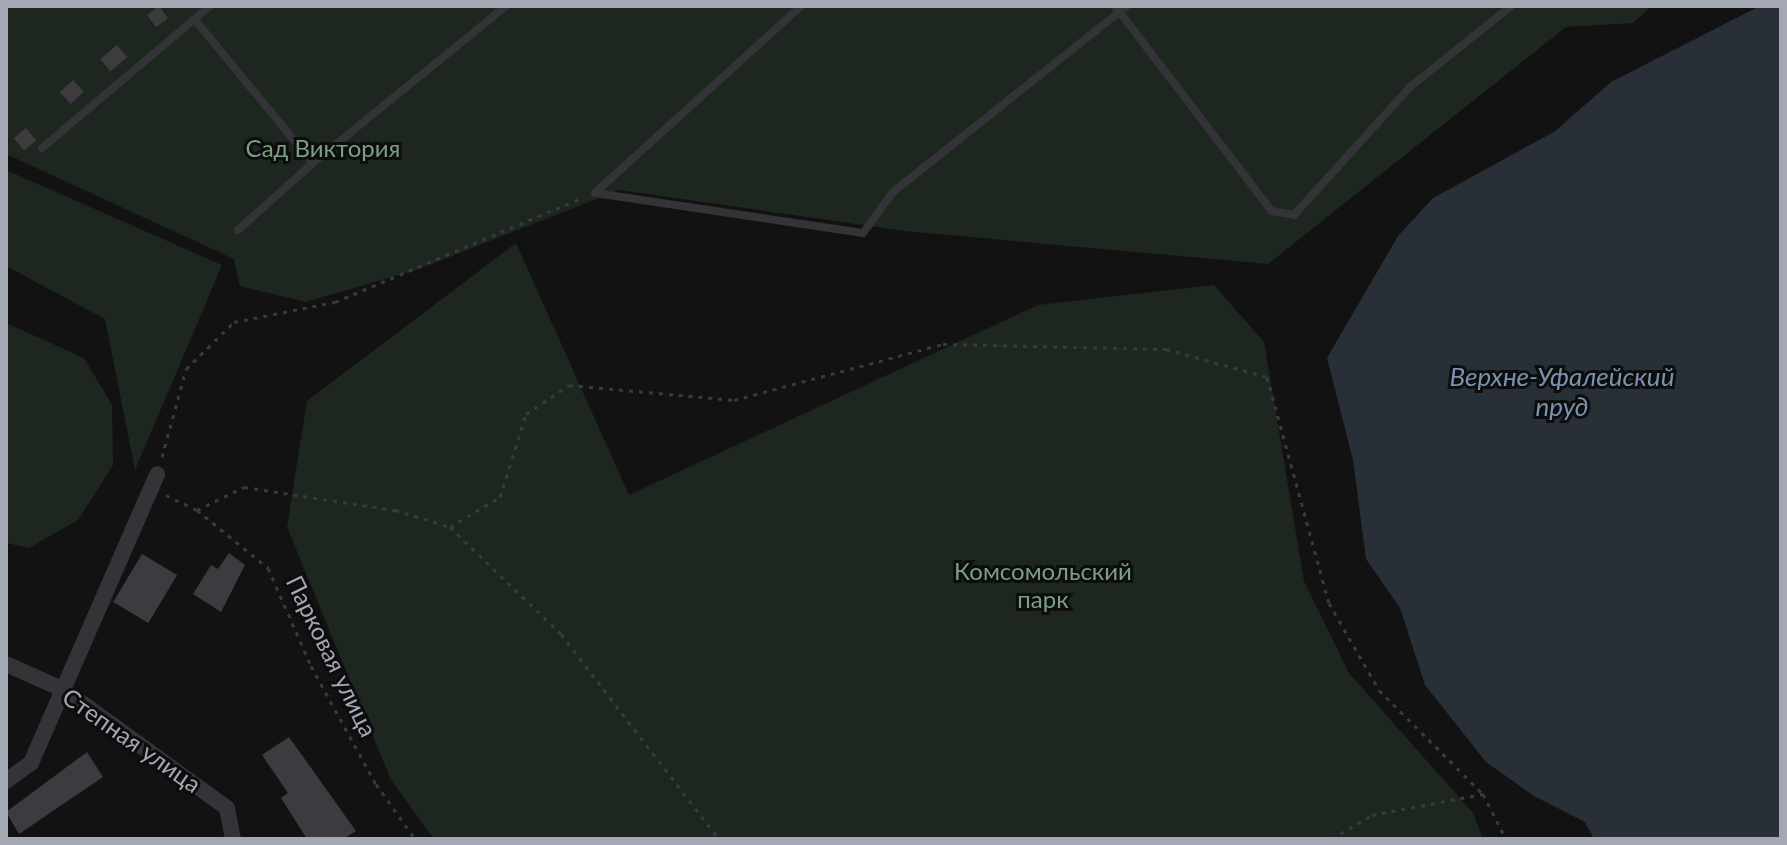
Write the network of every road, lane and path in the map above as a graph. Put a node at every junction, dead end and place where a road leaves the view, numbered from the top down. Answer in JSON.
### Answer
{"nodes":[{"id":1,"x":210,"y":6,"type":"edge"},
{"id":2,"x":506,"y":6,"type":"edge"},
{"id":3,"x":801,"y":6,"type":"edge"},
{"id":4,"x":1511,"y":6,"type":"edge"},
{"id":5,"x":1120,"y":8,"type":"edge"},
{"id":6,"x":195,"y":20,"type":"junction"},
{"id":7,"x":42,"y":148,"type":"dead end"},
{"id":8,"x":313,"y":163,"type":"junction"},
{"id":9,"x":595,"y":193,"type":"junction"},
{"id":10,"x":238,"y":230,"type":"dead end"},
{"id":11,"x":154,"y":481,"type":"junction"},
{"id":12,"x":197,"y":510,"type":"junction"},
{"id":13,"x":450,"y":527,"type":"junction"},
{"id":14,"x":6,"y":664,"type":"edge"},
{"id":15,"x":64,"y":690,"type":"junction"},
{"id":16,"x":6,"y":781,"type":"edge"},
{"id":17,"x":1483,"y":794,"type":"junction"},
{"id":18,"x":233,"y":839,"type":"edge"},
{"id":19,"x":415,"y":839,"type":"edge"},
{"id":20,"x":719,"y":839,"type":"edge"},
{"id":21,"x":1332,"y":839,"type":"edge"},
{"id":22,"x":1506,"y":839,"type":"edge"}],
"edges":[{"from":1,"to":6,"type":"lane"},
{"from":2,"to":8,"type":"lane"},
{"from":3,"to":9,"type":"lane"},
{"from":4,"to":5,"type":"lane"},
{"from":5,"to":9,"type":"lane"},
{"from":6,"to":7,"type":"lane"},
{"from":6,"to":8,"type":"lane"},
{"from":8,"to":10,"type":"lane"},
{"from":9,"to":11,"type":"path"},
{"from":11,"to":12,"type":"path","name":"Парковая улица"},
{"from":11,"to":15,"type":"street"},
{"from":12,"to":13,"type":"path"},
{"from":12,"to":19,"type":"path","name":"Парковая улица"},
{"from":13,"to":17,"type":"path"},
{"from":13,"to":20,"type":"path"},
{"from":14,"to":15,"type":"street","name":"Степная улица"},
{"from":15,"to":16,"type":"street"},
{"from":15,"to":18,"type":"street","name":"Степная улица"},
{"from":17,"to":21,"type":"path"},
{"from":17,"to":22,"type":"path"}]}
